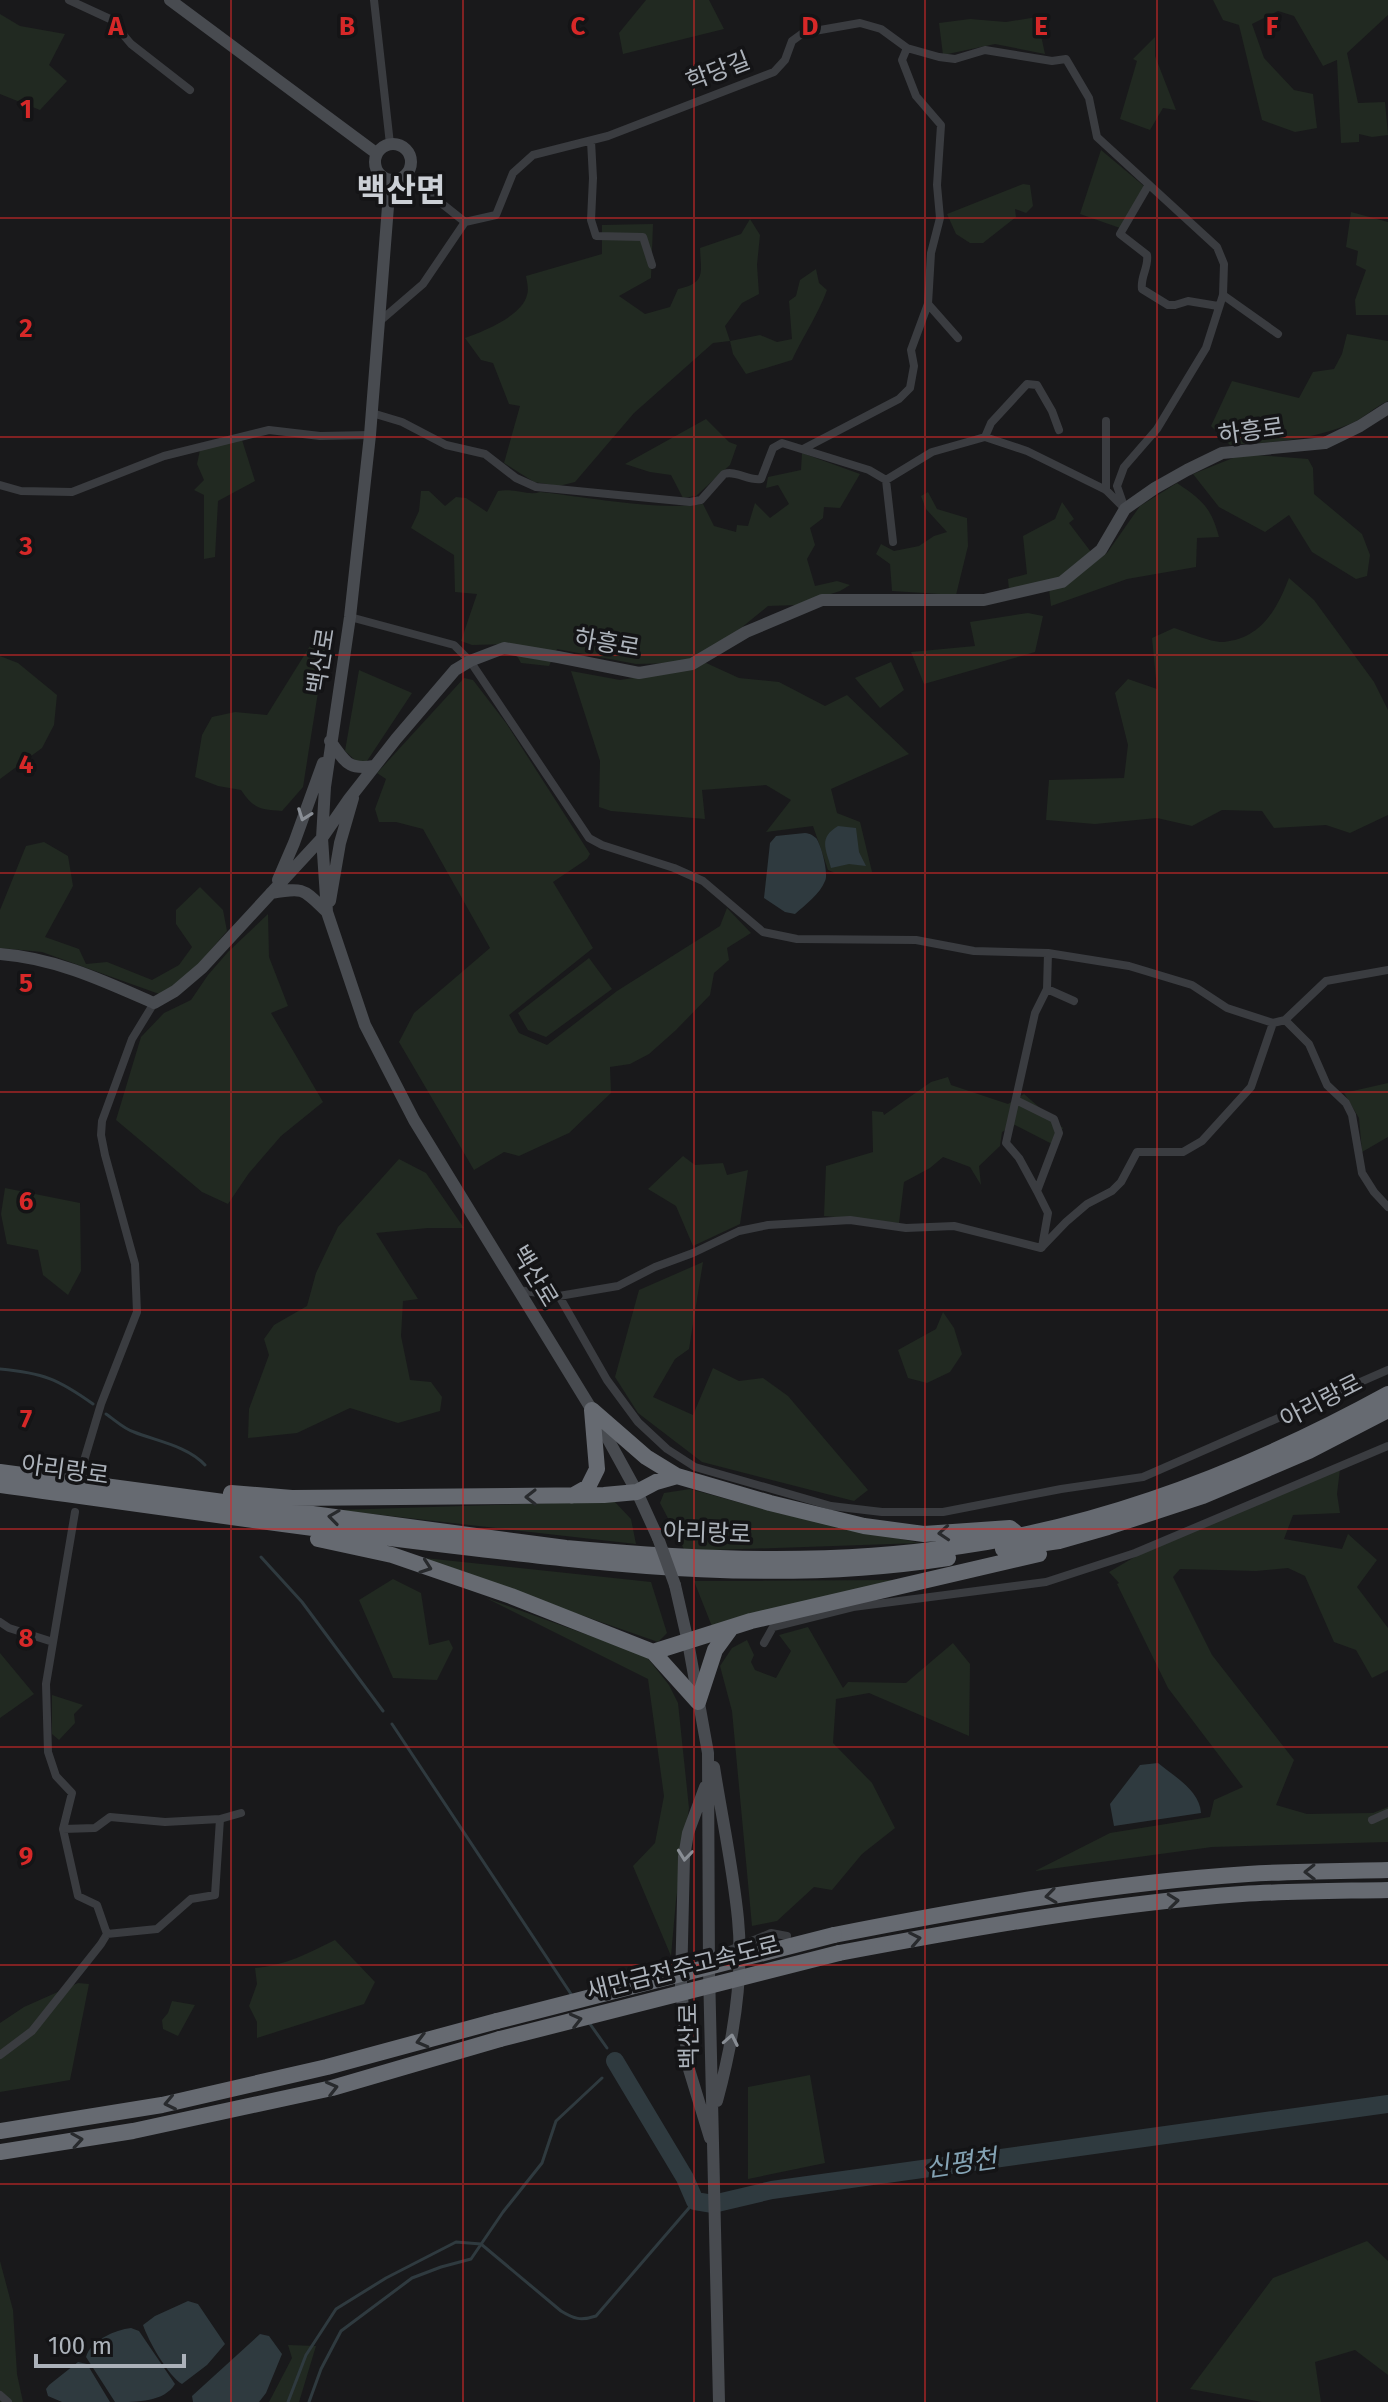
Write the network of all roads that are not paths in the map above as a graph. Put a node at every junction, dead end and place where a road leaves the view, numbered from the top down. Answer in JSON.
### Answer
{"nodes":[{"id":1,"x":69,"y":0,"type":"edge"},
{"id":2,"x":170,"y":0,"type":"edge"},
{"id":3,"x":374,"y":0,"type":"edge"},
{"id":4,"x":907,"y":48,"type":"junction"},
{"id":5,"x":190,"y":90,"type":"dead end"},
{"id":6,"x":591,"y":141,"type":"junction"},
{"id":7,"x":390,"y":144,"type":"junction"},
{"id":8,"x":376,"y":153,"type":"junction"},
{"id":9,"x":406,"y":175,"type":"junction"},
{"id":10,"x":390,"y":181,"type":"junction"},
{"id":11,"x":1148,"y":186,"type":"junction"},
{"id":12,"x":465,"y":222,"type":"junction"},
{"id":13,"x":652,"y":265,"type":"dead end"},
{"id":14,"x":1223,"y":295,"type":"junction"},
{"id":15,"x":928,"y":304,"type":"junction"},
{"id":16,"x":1218,"y":306,"type":"junction"},
{"id":17,"x":379,"y":321,"type":"junction"},
{"id":18,"x":1278,"y":334,"type":"dead end"},
{"id":19,"x":958,"y":338,"type":"dead end"},
{"id":20,"x":1388,"y":408,"type":"edge"},
{"id":21,"x":372,"y":413,"type":"junction"},
{"id":22,"x":1106,"y":421,"type":"dead end"},
{"id":23,"x":1059,"y":430,"type":"dead end"},
{"id":24,"x":370,"y":435,"type":"junction"},
{"id":25,"x":985,"y":437,"type":"junction"},
{"id":26,"x":803,"y":449,"type":"junction"},
{"id":27,"x":886,"y":480,"type":"junction"},
{"id":28,"x":0,"y":485,"type":"edge"},
{"id":29,"x":1106,"y":490,"type":"junction"},
{"id":30,"x":1125,"y":509,"type":"junction"},
{"id":31,"x":893,"y":542,"type":"dead end"},
{"id":32,"x":350,"y":617,"type":"junction"},
{"id":33,"x":470,"y":661,"type":"junction"},
{"id":34,"x":330,"y":741,"type":"junction"},
{"id":35,"x":374,"y":766,"type":"junction"},
{"id":36,"x":355,"y":790,"type":"junction"},
{"id":37,"x":322,"y":838,"type":"junction"},
{"id":38,"x":271,"y":893,"type":"junction"},
{"id":39,"x":327,"y":912,"type":"junction"},
{"id":40,"x":1048,"y":953,"type":"junction"},
{"id":41,"x":0,"y":954,"type":"edge"},
{"id":42,"x":1388,"y":970,"type":"edge"},
{"id":43,"x":1047,"y":989,"type":"junction"},
{"id":44,"x":1074,"y":1001,"type":"dead end"},
{"id":45,"x":154,"y":1003,"type":"junction"},
{"id":46,"x":1285,"y":1020,"type":"junction"},
{"id":47,"x":1273,"y":1023,"type":"junction"},
{"id":48,"x":1016,"y":1100,"type":"junction"},
{"id":49,"x":1037,"y":1191,"type":"junction"},
{"id":50,"x":1388,"y":1207,"type":"edge"},
{"id":51,"x":1041,"y":1248,"type":"junction"},
{"id":52,"x":518,"y":1290,"type":"junction"},
{"id":53,"x":559,"y":1296,"type":"junction"},
{"id":54,"x":1388,"y":1370,"type":"edge"},
{"id":55,"x":1388,"y":1394,"type":"edge"},
{"id":56,"x":592,"y":1410,"type":"junction"},
{"id":57,"x":1388,"y":1410,"type":"edge"},
{"id":58,"x":1388,"y":1446,"type":"edge"},
{"id":59,"x":83,"y":1464,"type":"dead end"},
{"id":60,"x":0,"y":1472,"type":"edge"},
{"id":61,"x":677,"y":1476,"type":"junction"},
{"id":62,"x":0,"y":1485,"type":"edge"},
{"id":63,"x":637,"y":1492,"type":"junction"},
{"id":64,"x":572,"y":1496,"type":"junction"},
{"id":65,"x":183,"y":1497,"type":"junction"},
{"id":66,"x":75,"y":1512,"type":"dead end"},
{"id":67,"x":300,"y":1527,"type":"junction"},
{"id":68,"x":1019,"y":1536,"type":"junction"},
{"id":69,"x":1059,"y":1541,"type":"junction"},
{"id":70,"x":0,"y":1622,"type":"edge"},
{"id":71,"x":731,"y":1628,"type":"junction"},
{"id":72,"x":53,"y":1642,"type":"junction"},
{"id":73,"x":688,"y":1642,"type":"junction"},
{"id":74,"x":764,"y":1643,"type":"dead end"},
{"id":75,"x":653,"y":1652,"type":"junction"},
{"id":76,"x":698,"y":1702,"type":"junction"},
{"id":77,"x":708,"y":1753,"type":"junction"},
{"id":78,"x":708,"y":1781,"type":"junction"},
{"id":79,"x":241,"y":1813,"type":"dead end"},
{"id":80,"x":1388,"y":1813,"type":"edge"},
{"id":81,"x":220,"y":1819,"type":"junction"},
{"id":82,"x":1372,"y":1820,"type":"dead end"},
{"id":83,"x":63,"y":1829,"type":"junction"},
{"id":84,"x":1388,"y":1870,"type":"edge"},
{"id":85,"x":1388,"y":1890,"type":"edge"},
{"id":86,"x":107,"y":1934,"type":"junction"},
{"id":87,"x":787,"y":1936,"type":"dead end"},
{"id":88,"x":734,"y":1948,"type":"junction"},
{"id":89,"x":0,"y":2055,"type":"edge"},
{"id":90,"x":713,"y":2115,"type":"junction"},
{"id":91,"x":0,"y":2131,"type":"edge"},
{"id":92,"x":714,"y":2149,"type":"junction"},
{"id":93,"x":0,"y":2152,"type":"edge"},
{"id":94,"x":0,"y":2395,"type":"edge"},
{"id":95,"x":8,"y":2402,"type":"edge"},
{"id":96,"x":719,"y":2402,"type":"edge"}],
"edges":[{"from":1,"to":5,"type":"street"},
{"from":2,"to":8,"type":"main road"},
{"from":3,"to":7,"type":"street"},
{"from":4,"to":6,"type":"street","name":"학당길"},
{"from":4,"to":11,"type":"street","name":"학당길"},
{"from":4,"to":15,"type":"street"},
{"from":6,"to":12,"type":"street","name":"학당길"},
{"from":6,"to":13,"type":"street"},
{"from":7,"to":8,"type":"main road"},
{"from":7,"to":9,"type":"main road"},
{"from":8,"to":10,"type":"main road"},
{"from":9,"to":10,"type":"main road"},
{"from":9,"to":12,"type":"street"},
{"from":10,"to":17,"type":"main road","name":"백산로"},
{"from":11,"to":14,"type":"street","name":"학당길"},
{"from":11,"to":16,"type":"street"},
{"from":12,"to":17,"type":"street"},
{"from":14,"to":16,"type":"street","name":"학당길"},
{"from":14,"to":18,"type":"street"},
{"from":15,"to":19,"type":"street"},
{"from":15,"to":26,"type":"street"},
{"from":16,"to":30,"type":"street","name":"학당길"},
{"from":17,"to":21,"type":"main road","name":"백산로"},
{"from":20,"to":30,"type":"main road","name":"하흥로"},
{"from":21,"to":24,"type":"main road","name":"백산로"},
{"from":21,"to":26,"type":"street"},
{"from":22,"to":29,"type":"street"},
{"from":23,"to":25,"type":"street"},
{"from":24,"to":28,"type":"street"},
{"from":24,"to":32,"type":"main road","name":"백산로"},
{"from":25,"to":27,"type":"street"},
{"from":25,"to":29,"type":"street"},
{"from":26,"to":27,"type":"street"},
{"from":27,"to":31,"type":"street"},
{"from":29,"to":30,"type":"street"},
{"from":30,"to":33,"type":"main road","name":"하흥로"},
{"from":32,"to":33,"type":"street"},
{"from":32,"to":34,"type":"main road","name":"백산로"},
{"from":33,"to":35,"type":"main road","name":"하흥로"},
{"from":33,"to":40,"type":"street"},
{"from":34,"to":35,"type":"main road"},
{"from":34,"to":37,"type":"main road","name":"백산로"},
{"from":34,"to":38,"type":"main road","one_way":true},
{"from":35,"to":36,"type":"main road","name":"하흥로"},
{"from":36,"to":37,"type":"main road","name":"하흥로"},
{"from":36,"to":39,"type":"main road"},
{"from":37,"to":38,"type":"main road","name":"하흥로"},
{"from":37,"to":39,"type":"main road","name":"백산로"},
{"from":38,"to":39,"type":"main road"},
{"from":38,"to":45,"type":"main road","name":"하흥로"},
{"from":39,"to":52,"type":"main road","name":"백산로"},
{"from":40,"to":43,"type":"street"},
{"from":40,"to":47,"type":"street"},
{"from":41,"to":45,"type":"main road"},
{"from":42,"to":46,"type":"street"},
{"from":43,"to":44,"type":"street"},
{"from":43,"to":48,"type":"street"},
{"from":45,"to":59,"type":"street"},
{"from":46,"to":47,"type":"street"},
{"from":46,"to":50,"type":"street"},
{"from":47,"to":51,"type":"street"},
{"from":48,"to":49,"type":"street"},
{"from":48,"to":49,"type":"street"},
{"from":49,"to":51,"type":"street"},
{"from":51,"to":53,"type":"street"},
{"from":52,"to":53,"type":"street"},
{"from":52,"to":56,"type":"main road","name":"백산로"},
{"from":53,"to":54,"type":"street"},
{"from":55,"to":68,"type":"highway","name":"아리랑로"},
{"from":56,"to":61,"type":"highway"},
{"from":56,"to":63,"type":"main road","name":"백산로"},
{"from":56,"to":64,"type":"highway"},
{"from":57,"to":69,"type":"highway","name":"아리랑로"},
{"from":58,"to":74,"type":"street"},
{"from":60,"to":65,"type":"highway","name":"아리랑로"},
{"from":61,"to":63,"type":"highway"},
{"from":68,"to":61,"type":"highway","one_way":true},
{"from":62,"to":67,"type":"highway","name":"아리랑로"},
{"from":63,"to":64,"type":"highway"},
{"from":63,"to":73,"type":"main road","name":"백산로","bridge":true},
{"from":64,"to":65,"type":"highway","one_way":true},
{"from":68,"to":65,"type":"highway","name":"아리랑로","one_way":true},
{"from":66,"to":72,"type":"street"},
{"from":67,"to":69,"type":"highway","name":"아리랑로"},
{"from":67,"to":75,"type":"highway","one_way":true},
{"from":69,"to":71,"type":"highway"},
{"from":70,"to":72,"type":"street"},
{"from":71,"to":73,"type":"highway"},
{"from":71,"to":76,"type":"highway"},
{"from":72,"to":83,"type":"street"},
{"from":73,"to":75,"type":"highway"},
{"from":73,"to":76,"type":"main road","name":"백산로"},
{"from":75,"to":76,"type":"highway"},
{"from":76,"to":77,"type":"main road","name":"백산로"},
{"from":77,"to":78,"type":"main road","name":"백산로"},
{"from":77,"to":88,"type":"main road"},
{"from":78,"to":90,"type":"main road","name":"백산로"},
{"from":78,"to":92,"type":"main road","one_way":true},
{"from":79,"to":81,"type":"street"},
{"from":80,"to":82,"type":"street"},
{"from":81,"to":83,"type":"street"},
{"from":81,"to":86,"type":"street"},
{"from":83,"to":86,"type":"street"},
{"from":84,"to":91,"type":"highway","name":"새만금전주고속도로","one_way":true,"bridge":true},
{"from":93,"to":85,"type":"highway","name":"새만금전주고속도로","one_way":true,"bridge":true},
{"from":86,"to":89,"type":"street"},
{"from":87,"to":88,"type":"street"},
{"from":90,"to":88,"type":"main road","one_way":true},
{"from":90,"to":92,"type":"main road","name":"백산로"},
{"from":92,"to":96,"type":"main road","name":"백산로"},
{"from":94,"to":95,"type":"street"}]}
